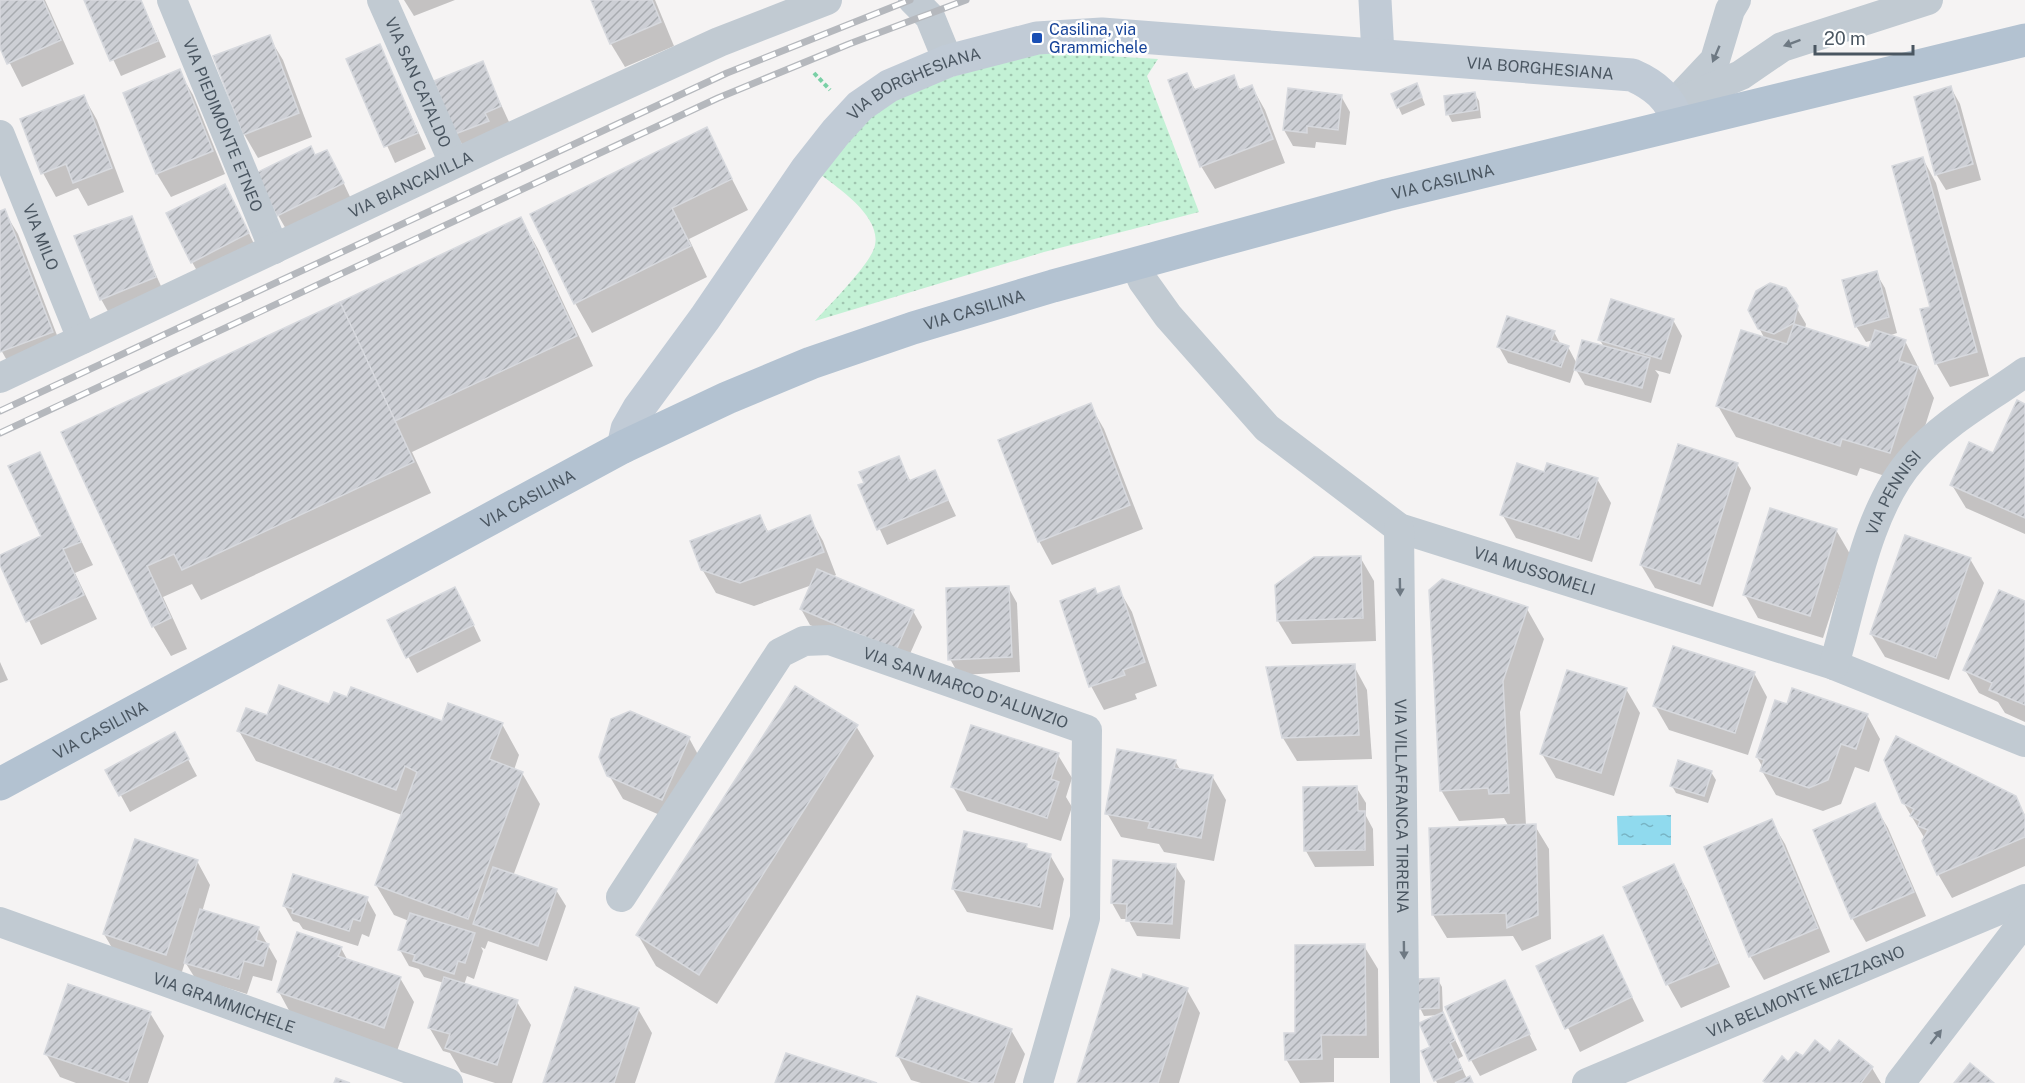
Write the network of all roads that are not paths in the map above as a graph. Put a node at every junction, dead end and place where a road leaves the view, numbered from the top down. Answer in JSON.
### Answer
{"nodes":[{"id":1,"x":172,"y":0,"type":"edge"},
{"id":2,"x":382,"y":0,"type":"edge"},
{"id":3,"x":826,"y":0,"type":"edge"},
{"id":4,"x":913,"y":0,"type":"edge"},
{"id":5,"x":1375,"y":0,"type":"edge"},
{"id":6,"x":1736,"y":0,"type":"edge"},
{"id":7,"x":1928,"y":0,"type":"edge"},
{"id":8,"x":2025,"y":40,"type":"edge"},
{"id":9,"x":1378,"y":54,"type":"junction"},
{"id":10,"x":948,"y":61,"type":"junction"},
{"id":11,"x":1675,"y":113,"type":"junction"},
{"id":12,"x":0,"y":135,"type":"edge"},
{"id":13,"x":454,"y":163,"type":"junction"},
{"id":14,"x":274,"y":249,"type":"junction"},
{"id":15,"x":1135,"y":264,"type":"junction"},
{"id":16,"x":81,"y":339,"type":"junction"},
{"id":17,"x":2025,"y":372,"type":"edge"},
{"id":18,"x":0,"y":378,"type":"edge"},
{"id":19,"x":623,"y":447,"type":"junction"},
{"id":20,"x":1399,"y":528,"type":"junction"},
{"id":21,"x":1834,"y":666,"type":"junction"},
{"id":22,"x":2025,"y":742,"type":"edge"},
{"id":23,"x":0,"y":784,"type":"edge"},
{"id":24,"x":621,"y":897,"type":"dead end"},
{"id":25,"x":2025,"y":899,"type":"edge"},
{"id":26,"x":2025,"y":920,"type":"edge"},
{"id":27,"x":0,"y":922,"type":"edge"},
{"id":28,"x":448,"y":1083,"type":"edge"},
{"id":29,"x":1038,"y":1083,"type":"edge"},
{"id":30,"x":1406,"y":1083,"type":"edge"},
{"id":31,"x":1587,"y":1083,"type":"edge"},
{"id":32,"x":1900,"y":1083,"type":"edge"}],
"edges":[{"from":1,"to":14,"type":"street","name":"VIA PIEDIMONTE ETNEO"},
{"from":2,"to":13,"type":"street","name":"VIA SAN CATALDO"},
{"from":3,"to":13,"type":"street","name":"VIA BIANCAVILLA"},
{"from":4,"to":10,"type":"street"},
{"from":5,"to":9,"type":"street"},
{"from":6,"to":11,"type":"street","one_way":true},
{"from":7,"to":11,"type":"street","name":"VIA CASILINA","one_way":true},
{"from":8,"to":11,"type":"main road","name":"VIA CASILINA"},
{"from":9,"to":10,"type":"street","name":"VIA BORGHESIANA"},
{"from":9,"to":11,"type":"street","name":"VIA BORGHESIANA"},
{"from":10,"to":19,"type":"street","name":"VIA BORGHESIANA"},
{"from":11,"to":15,"type":"main road","name":"VIA CASILINA"},
{"from":12,"to":16,"type":"street","name":"VIA MILO"},
{"from":13,"to":14,"type":"street","name":"VIA BIANCAVILLA"},
{"from":14,"to":16,"type":"street","name":"VIA BIANCAVILLA"},
{"from":15,"to":19,"type":"main road","name":"VIA CASILINA"},
{"from":15,"to":20,"type":"street","name":"VIA MUSSOMELI"},
{"from":16,"to":18,"type":"street","name":"VIA BIANCAVILLA"},
{"from":17,"to":21,"type":"street","name":"VIA PENNISI"},
{"from":19,"to":23,"type":"main road","name":"VIA CASILINA"},
{"from":20,"to":21,"type":"street","name":"VIA MUSSOMELI"},
{"from":20,"to":30,"type":"street","name":"VIA VILLAFRANCA TIRRENA","one_way":true},
{"from":21,"to":22,"type":"street","name":"VIA MUSSOMELI"},
{"from":24,"to":29,"type":"street","name":"VIA SAN MARCO D'ALUNZIO"},
{"from":25,"to":31,"type":"street","name":"VIA BELMONTE MEZZAGNO"},
{"from":32,"to":26,"type":"street","one_way":true},
{"from":27,"to":28,"type":"street","name":"VIA GRAMMICHELE"}]}
